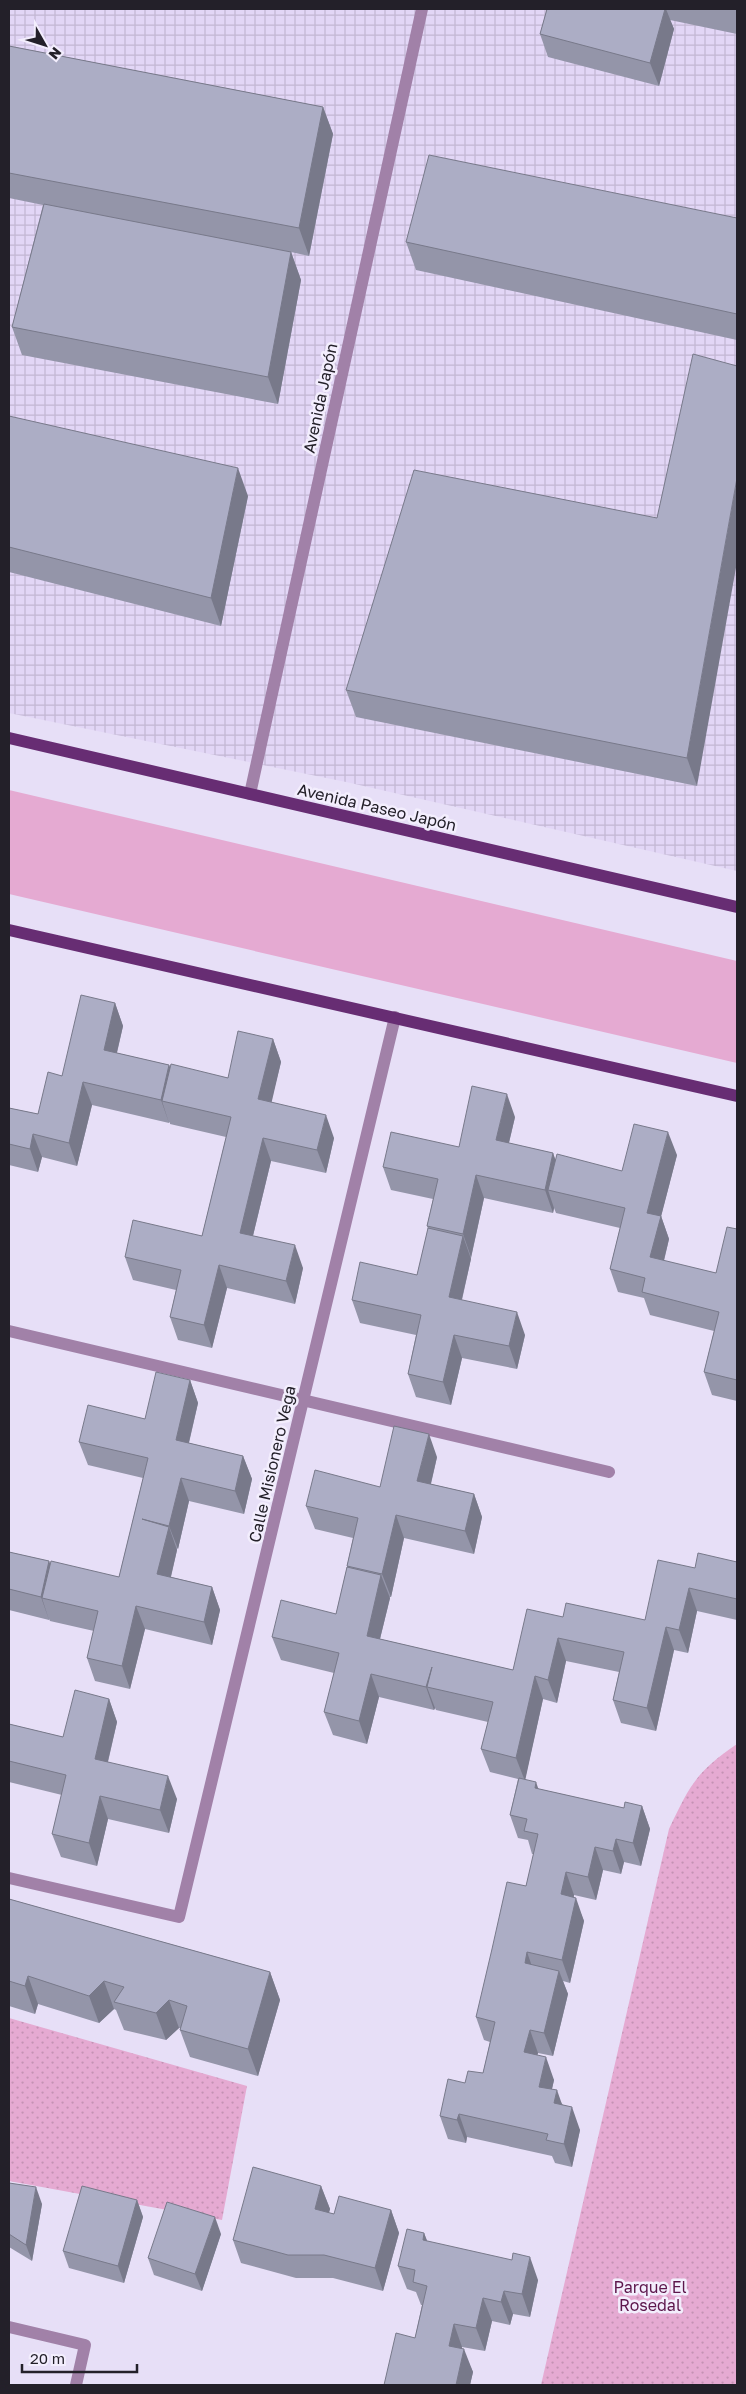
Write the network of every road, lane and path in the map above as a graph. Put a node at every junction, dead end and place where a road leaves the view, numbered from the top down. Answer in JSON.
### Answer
{"nodes":[{"id":1,"x":422,"y":9,"type":"edge"},
{"id":2,"x":9,"y":738,"type":"edge"},
{"id":3,"x":250,"y":794,"type":"junction"},
{"id":4,"x":737,"y":907,"type":"edge"},
{"id":5,"x":9,"y":930,"type":"edge"},
{"id":6,"x":395,"y":1018,"type":"junction"},
{"id":7,"x":737,"y":1096,"type":"edge"},
{"id":8,"x":9,"y":1331,"type":"edge"},
{"id":9,"x":303,"y":1400,"type":"junction"},
{"id":10,"x":608,"y":1472,"type":"dead end"},
{"id":11,"x":9,"y":1878,"type":"edge"},
{"id":12,"x":9,"y":2327,"type":"edge"},
{"id":13,"x":76,"y":2385,"type":"edge"}],
"edges":[{"from":1,"to":3,"type":"street","name":"Avenida Japón"},
{"from":2,"to":3,"type":"main road","name":"Avenida Paseo Japón"},
{"from":3,"to":4,"type":"main road","name":"Avenida Paseo Japón"},
{"from":5,"to":6,"type":"main road"},
{"from":6,"to":7,"type":"main road"},
{"from":6,"to":9,"type":"street","name":"Calle Misionero Vega"},
{"from":8,"to":9,"type":"street"},
{"from":9,"to":10,"type":"street"},
{"from":9,"to":11,"type":"street","name":"Calle Misionero Vega"},
{"from":12,"to":13,"type":"street"}]}
